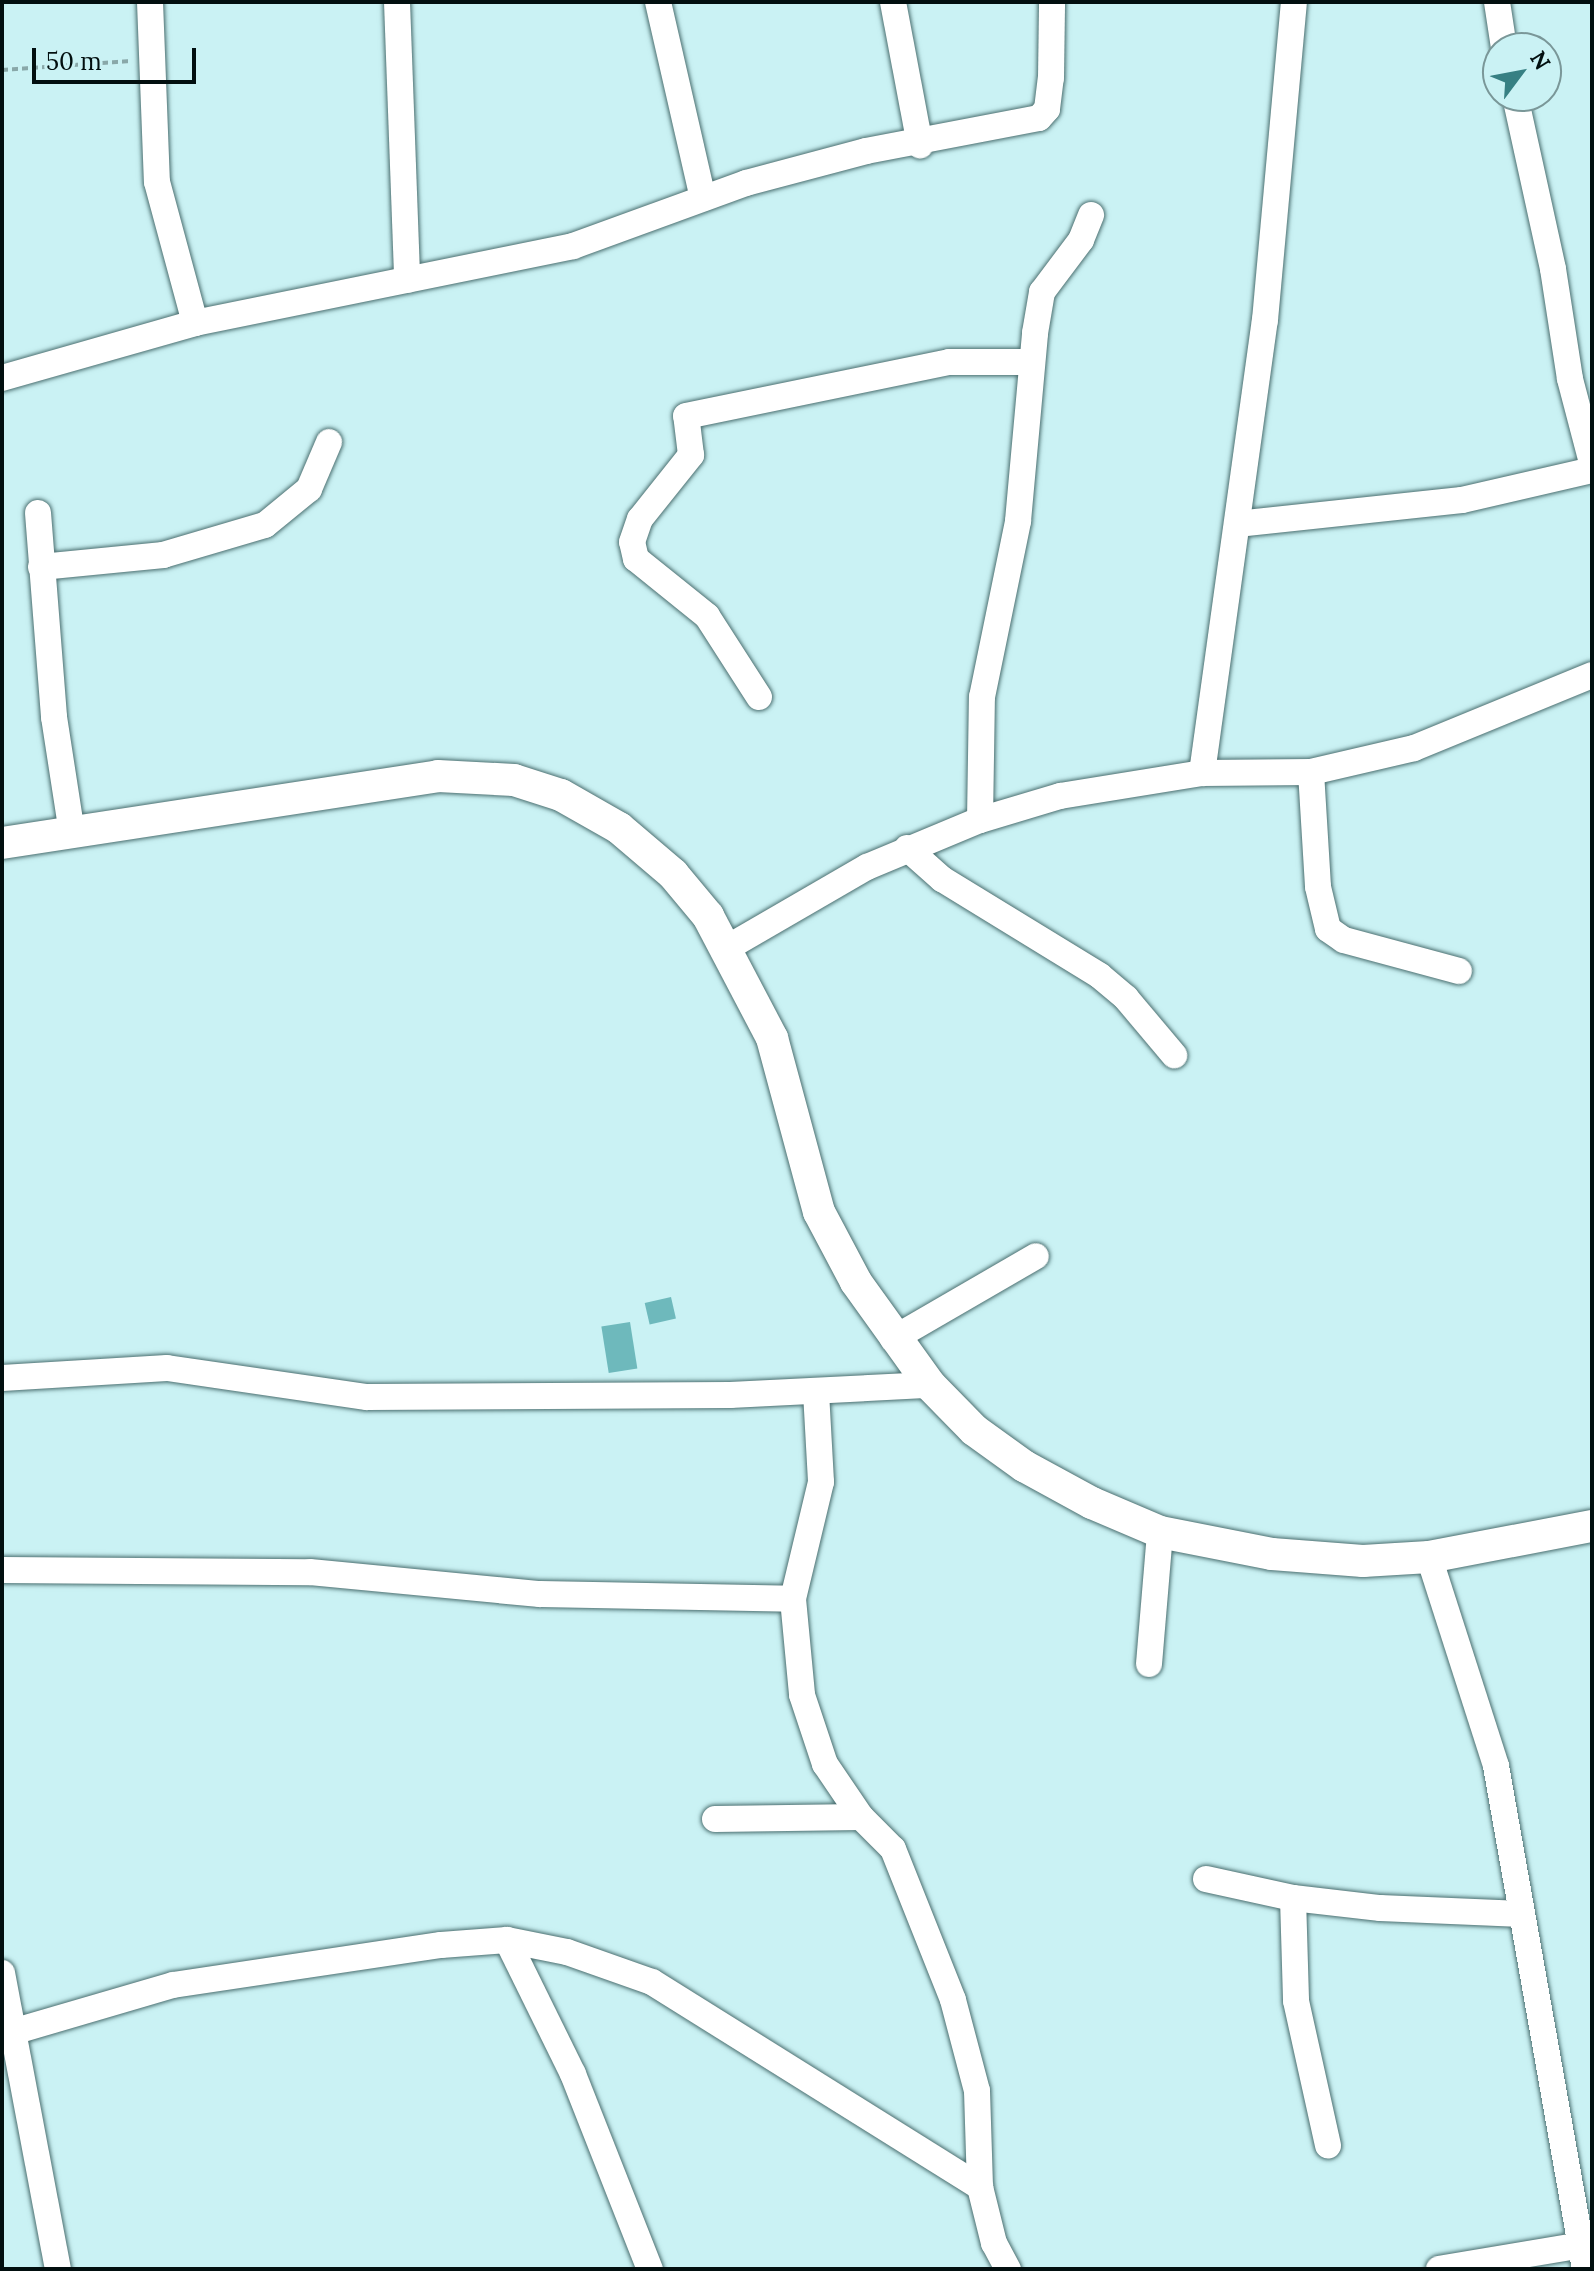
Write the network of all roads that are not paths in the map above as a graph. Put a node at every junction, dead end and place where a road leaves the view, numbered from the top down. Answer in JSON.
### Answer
{"nodes":[{"id":1,"x":150,"y":2,"type":"edge"},
{"id":2,"x":397,"y":2,"type":"edge"},
{"id":3,"x":658,"y":2,"type":"edge"},
{"id":4,"x":893,"y":2,"type":"edge"},
{"id":5,"x":1052,"y":2,"type":"edge"},
{"id":6,"x":1294,"y":2,"type":"edge"},
{"id":7,"x":1497,"y":2,"type":"edge"},
{"id":8,"x":1502,"y":32,"type":"edge"},
{"id":9,"x":1519,"y":112,"type":"edge"},
{"id":10,"x":920,"y":145,"type":"junction"},
{"id":11,"x":703,"y":198,"type":"junction"},
{"id":12,"x":1091,"y":215,"type":"dead end"},
{"id":13,"x":407,"y":280,"type":"junction"},
{"id":14,"x":195,"y":323,"type":"junction"},
{"id":15,"x":1030,"y":362,"type":"junction"},
{"id":16,"x":2,"y":378,"type":"edge"},
{"id":17,"x":329,"y":442,"type":"dead end"},
{"id":18,"x":1592,"y":463,"type":"edge"},
{"id":19,"x":1592,"y":470,"type":"edge"},
{"id":20,"x":38,"y":513,"type":"dead end"},
{"id":21,"x":1237,"y":524,"type":"junction"},
{"id":22,"x":41,"y":567,"type":"junction"},
{"id":23,"x":1592,"y":675,"type":"edge"},
{"id":24,"x":759,"y":697,"type":"dead end"},
{"id":25,"x":1311,"y":772,"type":"junction"},
{"id":26,"x":1202,"y":773,"type":"junction"},
{"id":27,"x":980,"y":820,"type":"junction"},
{"id":28,"x":72,"y":833,"type":"junction"},
{"id":29,"x":2,"y":843,"type":"edge"},
{"id":30,"x":907,"y":848,"type":"junction"},
{"id":31,"x":727,"y":948,"type":"junction"},
{"id":32,"x":1459,"y":971,"type":"dead end"},
{"id":33,"x":1174,"y":1055,"type":"dead end"},
{"id":34,"x":1036,"y":1256,"type":"dead end"},
{"id":35,"x":893,"y":1339,"type":"junction"},
{"id":36,"x":2,"y":1378,"type":"edge"},
{"id":37,"x":930,"y":1385,"type":"junction"},
{"id":38,"x":816,"y":1392,"type":"junction"},
{"id":39,"x":1592,"y":1526,"type":"edge"},
{"id":40,"x":1160,"y":1532,"type":"junction"},
{"id":41,"x":1429,"y":1557,"type":"junction"},
{"id":42,"x":2,"y":1570,"type":"edge"},
{"id":43,"x":793,"y":1599,"type":"junction"},
{"id":44,"x":1149,"y":1664,"type":"dead end"},
{"id":45,"x":861,"y":1817,"type":"junction"},
{"id":46,"x":715,"y":1819,"type":"dead end"},
{"id":47,"x":1206,"y":1879,"type":"dead end"},
{"id":48,"x":1293,"y":1898,"type":"junction"},
{"id":49,"x":1522,"y":1914,"type":"junction"},
{"id":50,"x":507,"y":1940,"type":"junction"},
{"id":51,"x":2,"y":1973,"type":"edge"},
{"id":52,"x":7,"y":2034,"type":"edge"},
{"id":53,"x":1328,"y":2145,"type":"dead end"},
{"id":54,"x":980,"y":2187,"type":"junction"},
{"id":55,"x":1584,"y":2257,"type":"edge"},
{"id":56,"x":58,"y":2269,"type":"edge"},
{"id":57,"x":650,"y":2269,"type":"edge"},
{"id":58,"x":1008,"y":2269,"type":"edge"},
{"id":59,"x":1439,"y":2269,"type":"edge"}],
"edges":[{"from":1,"to":14,"type":"street"},
{"from":2,"to":13,"type":"street"},
{"from":3,"to":11,"type":"street"},
{"from":4,"to":10,"type":"street"},
{"from":5,"to":10,"type":"street"},
{"from":6,"to":21,"type":"street"},
{"from":7,"to":8,"type":"street"},
{"from":9,"to":18,"type":"street"},
{"from":10,"to":11,"type":"street"},
{"from":11,"to":13,"type":"street"},
{"from":12,"to":15,"type":"street"},
{"from":13,"to":14,"type":"street"},
{"from":14,"to":16,"type":"street"},
{"from":15,"to":24,"type":"street"},
{"from":15,"to":27,"type":"street"},
{"from":17,"to":22,"type":"street"},
{"from":19,"to":21,"type":"street"},
{"from":20,"to":22,"type":"street"},
{"from":21,"to":26,"type":"street"},
{"from":22,"to":28,"type":"street"},
{"from":23,"to":25,"type":"street"},
{"from":25,"to":26,"type":"street"},
{"from":25,"to":32,"type":"street"},
{"from":26,"to":27,"type":"street"},
{"from":27,"to":30,"type":"street"},
{"from":28,"to":29,"type":"main road"},
{"from":28,"to":31,"type":"main road"},
{"from":30,"to":31,"type":"street"},
{"from":30,"to":33,"type":"street"},
{"from":31,"to":35,"type":"main road"},
{"from":34,"to":35,"type":"street"},
{"from":35,"to":37,"type":"main road"},
{"from":36,"to":38,"type":"street"},
{"from":37,"to":38,"type":"street"},
{"from":37,"to":40,"type":"main road"},
{"from":38,"to":43,"type":"street"},
{"from":39,"to":41,"type":"main road"},
{"from":40,"to":41,"type":"main road"},
{"from":40,"to":44,"type":"street"},
{"from":41,"to":49,"type":"street"},
{"from":42,"to":43,"type":"street"},
{"from":43,"to":45,"type":"street"},
{"from":45,"to":46,"type":"street"},
{"from":45,"to":54,"type":"street"},
{"from":47,"to":48,"type":"street"},
{"from":48,"to":49,"type":"street"},
{"from":48,"to":53,"type":"street"},
{"from":49,"to":55,"type":"street"},
{"from":50,"to":52,"type":"street"},
{"from":50,"to":54,"type":"street"},
{"from":50,"to":57,"type":"street"},
{"from":51,"to":52,"type":"street"},
{"from":52,"to":56,"type":"street"},
{"from":54,"to":58,"type":"street"},
{"from":55,"to":59,"type":"street"}]}
